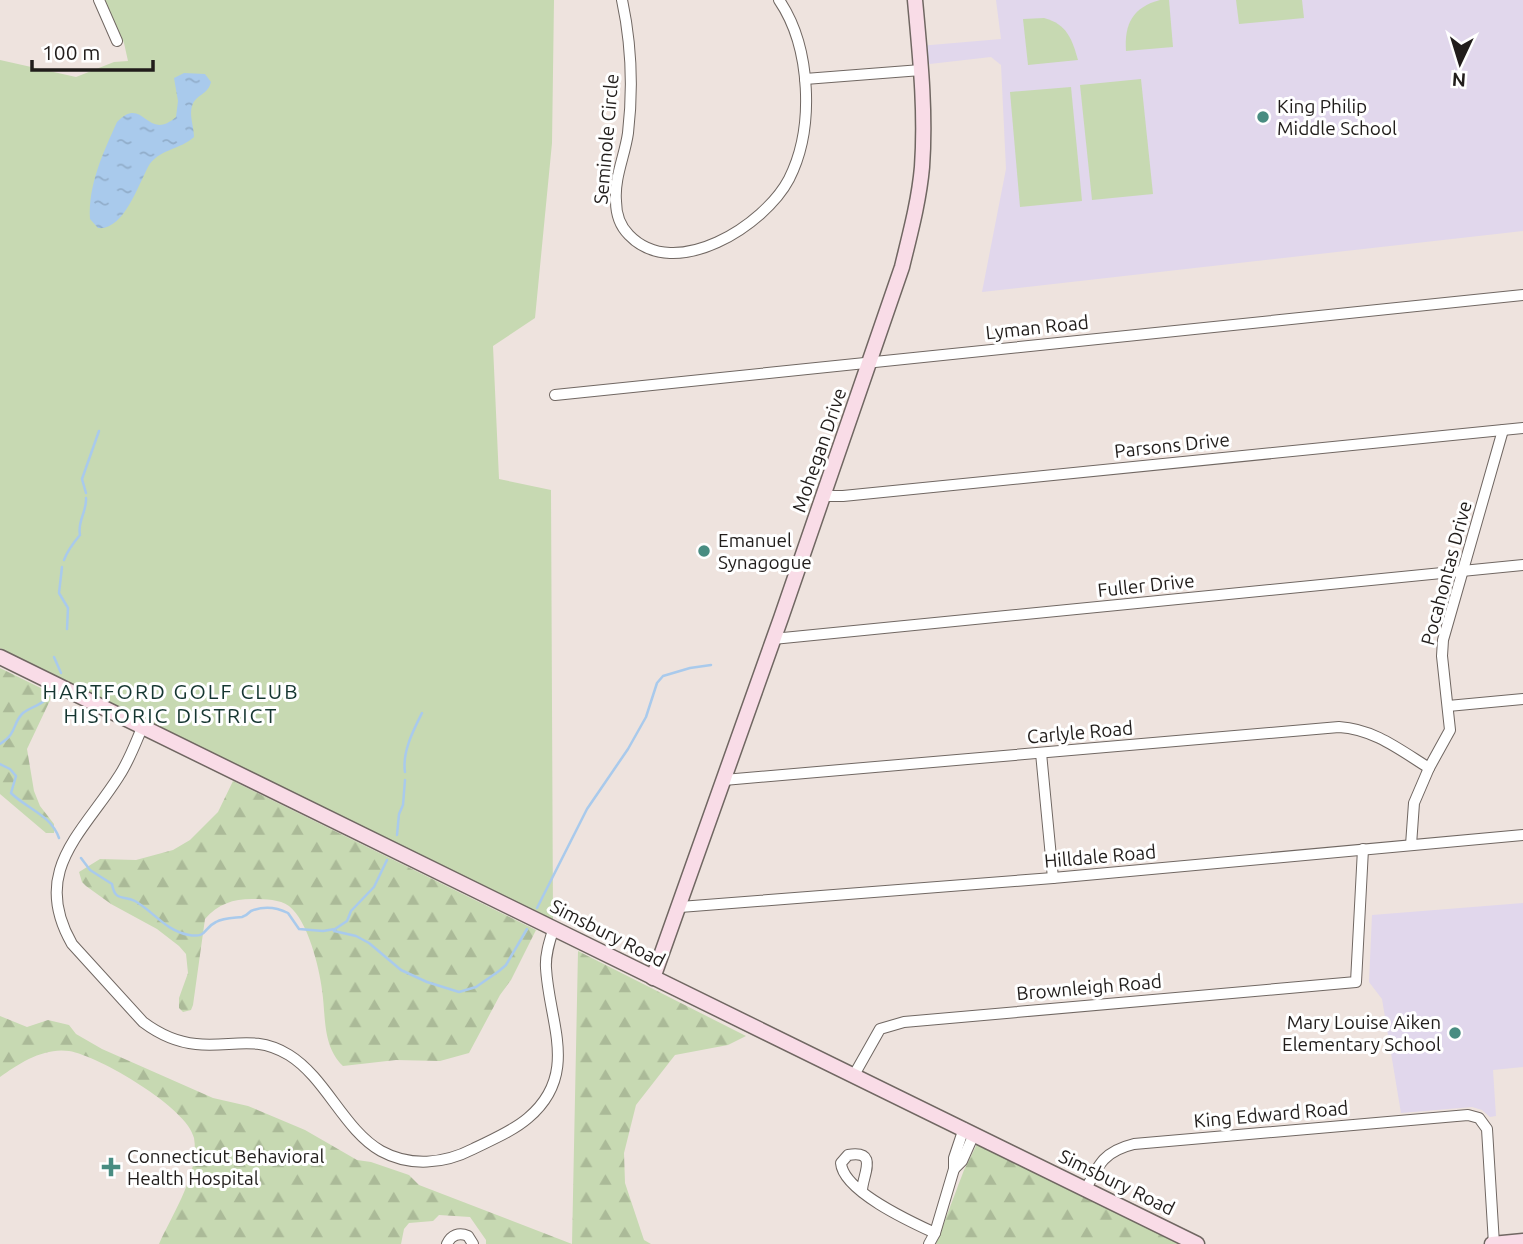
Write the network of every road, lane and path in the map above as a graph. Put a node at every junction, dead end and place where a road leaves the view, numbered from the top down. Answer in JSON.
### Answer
{"nodes":[{"id":1,"x":99,"y":0,"type":"edge"},
{"id":2,"x":622,"y":0,"type":"edge"},
{"id":3,"x":779,"y":0,"type":"edge"},
{"id":4,"x":915,"y":0,"type":"edge"},
{"id":5,"x":117,"y":41,"type":"dead end"},
{"id":6,"x":921,"y":70,"type":"junction"},
{"id":7,"x":805,"y":79,"type":"junction"},
{"id":8,"x":1523,"y":295,"type":"edge"},
{"id":9,"x":871,"y":362,"type":"junction"},
{"id":10,"x":555,"y":395,"type":"dead end"},
{"id":11,"x":1523,"y":428,"type":"edge"},
{"id":12,"x":1503,"y":430,"type":"junction"},
{"id":13,"x":824,"y":496,"type":"junction"},
{"id":14,"x":1523,"y":565,"type":"edge"},
{"id":15,"x":1463,"y":572,"type":"junction"},
{"id":16,"x":773,"y":639,"type":"junction"},
{"id":17,"x":0,"y":657,"type":"edge"},
{"id":18,"x":1523,"y":699,"type":"edge"},
{"id":19,"x":1447,"y":706,"type":"junction"},
{"id":20,"x":142,"y":728,"type":"junction"},
{"id":21,"x":1041,"y":752,"type":"junction"},
{"id":22,"x":1429,"y":768,"type":"junction"},
{"id":23,"x":724,"y":780,"type":"junction"},
{"id":24,"x":1523,"y":835,"type":"edge"},
{"id":25,"x":1411,"y":845,"type":"junction"},
{"id":26,"x":1363,"y":849,"type":"junction"},
{"id":27,"x":1053,"y":877,"type":"junction"},
{"id":28,"x":680,"y":907,"type":"junction"},
{"id":29,"x":554,"y":927,"type":"junction"},
{"id":30,"x":653,"y":978,"type":"junction"},
{"id":31,"x":854,"y":1075,"type":"junction"},
{"id":32,"x":969,"y":1131,"type":"junction"},
{"id":33,"x":1086,"y":1189,"type":"junction"},
{"id":34,"x":862,"y":1190,"type":"dead end"},
{"id":35,"x":934,"y":1234,"type":"junction"},
{"id":36,"x":1523,"y":1241,"type":"edge"},
{"id":37,"x":447,"y":1244,"type":"edge"},
{"id":38,"x":473,"y":1244,"type":"edge"},
{"id":39,"x":929,"y":1244,"type":"edge"},
{"id":40,"x":1197,"y":1244,"type":"edge"},
{"id":41,"x":1493,"y":1244,"type":"edge"}],
"edges":[{"from":1,"to":5,"type":"street"},
{"from":2,"to":7,"type":"street","name":"Seminole Circle"},
{"from":3,"to":7,"type":"street","name":"Seminole Circle"},
{"from":4,"to":6,"type":"main road","name":"Mohegan Drive"},
{"from":6,"to":7,"type":"street"},
{"from":6,"to":9,"type":"main road","name":"Mohegan Drive"},
{"from":8,"to":9,"type":"street","name":"Lyman Road"},
{"from":9,"to":10,"type":"street","name":"Lyman Road"},
{"from":9,"to":13,"type":"main road","name":"Mohegan Drive"},
{"from":11,"to":12,"type":"street","name":"Parsons Drive"},
{"from":12,"to":13,"type":"street","name":"Parsons Drive"},
{"from":12,"to":15,"type":"street","name":"Pocahontas Drive"},
{"from":13,"to":16,"type":"main road","name":"Mohegan Drive"},
{"from":14,"to":15,"type":"street","name":"Fuller Drive"},
{"from":15,"to":16,"type":"street","name":"Fuller Drive"},
{"from":15,"to":19,"type":"street","name":"Pocahontas Drive"},
{"from":16,"to":23,"type":"main road","name":"Mohegan Drive"},
{"from":17,"to":20,"type":"main road","name":"Simsbury Road"},
{"from":18,"to":19,"type":"street"},
{"from":19,"to":22,"type":"street","name":"Pocahontas Drive"},
{"from":20,"to":29,"type":"main road","name":"Simsbury Road"},
{"from":20,"to":29,"type":"street"},
{"from":21,"to":22,"type":"street","name":"Carlyle Road"},
{"from":21,"to":23,"type":"street","name":"Carlyle Road"},
{"from":21,"to":27,"type":"street"},
{"from":22,"to":25,"type":"street","name":"Pocahontas Drive"},
{"from":23,"to":28,"type":"main road","name":"Mohegan Drive"},
{"from":24,"to":25,"type":"street","name":"Hilldale Road"},
{"from":25,"to":26,"type":"street","name":"Hilldale Road"},
{"from":26,"to":27,"type":"street","name":"Hilldale Road"},
{"from":26,"to":31,"type":"street","name":"Brownleigh Road"},
{"from":27,"to":28,"type":"street","name":"Hilldale Road"},
{"from":28,"to":30,"type":"main road","name":"Mohegan Drive"},
{"from":29,"to":30,"type":"main road","name":"Simsbury Road"},
{"from":30,"to":31,"type":"main road","name":"Simsbury Road"},
{"from":31,"to":32,"type":"main road","name":"Simsbury Road"},
{"from":32,"to":33,"type":"main road","name":"Simsbury Road"},
{"from":32,"to":35,"type":"street"},
{"from":33,"to":40,"type":"main road","name":"Simsbury Road"},
{"from":33,"to":41,"type":"street","name":"King Edward Road"},
{"from":34,"to":35,"type":"street"},
{"from":35,"to":39,"type":"street"},
{"from":36,"to":41,"type":"main road"},
{"from":37,"to":38,"type":"street"}]}
